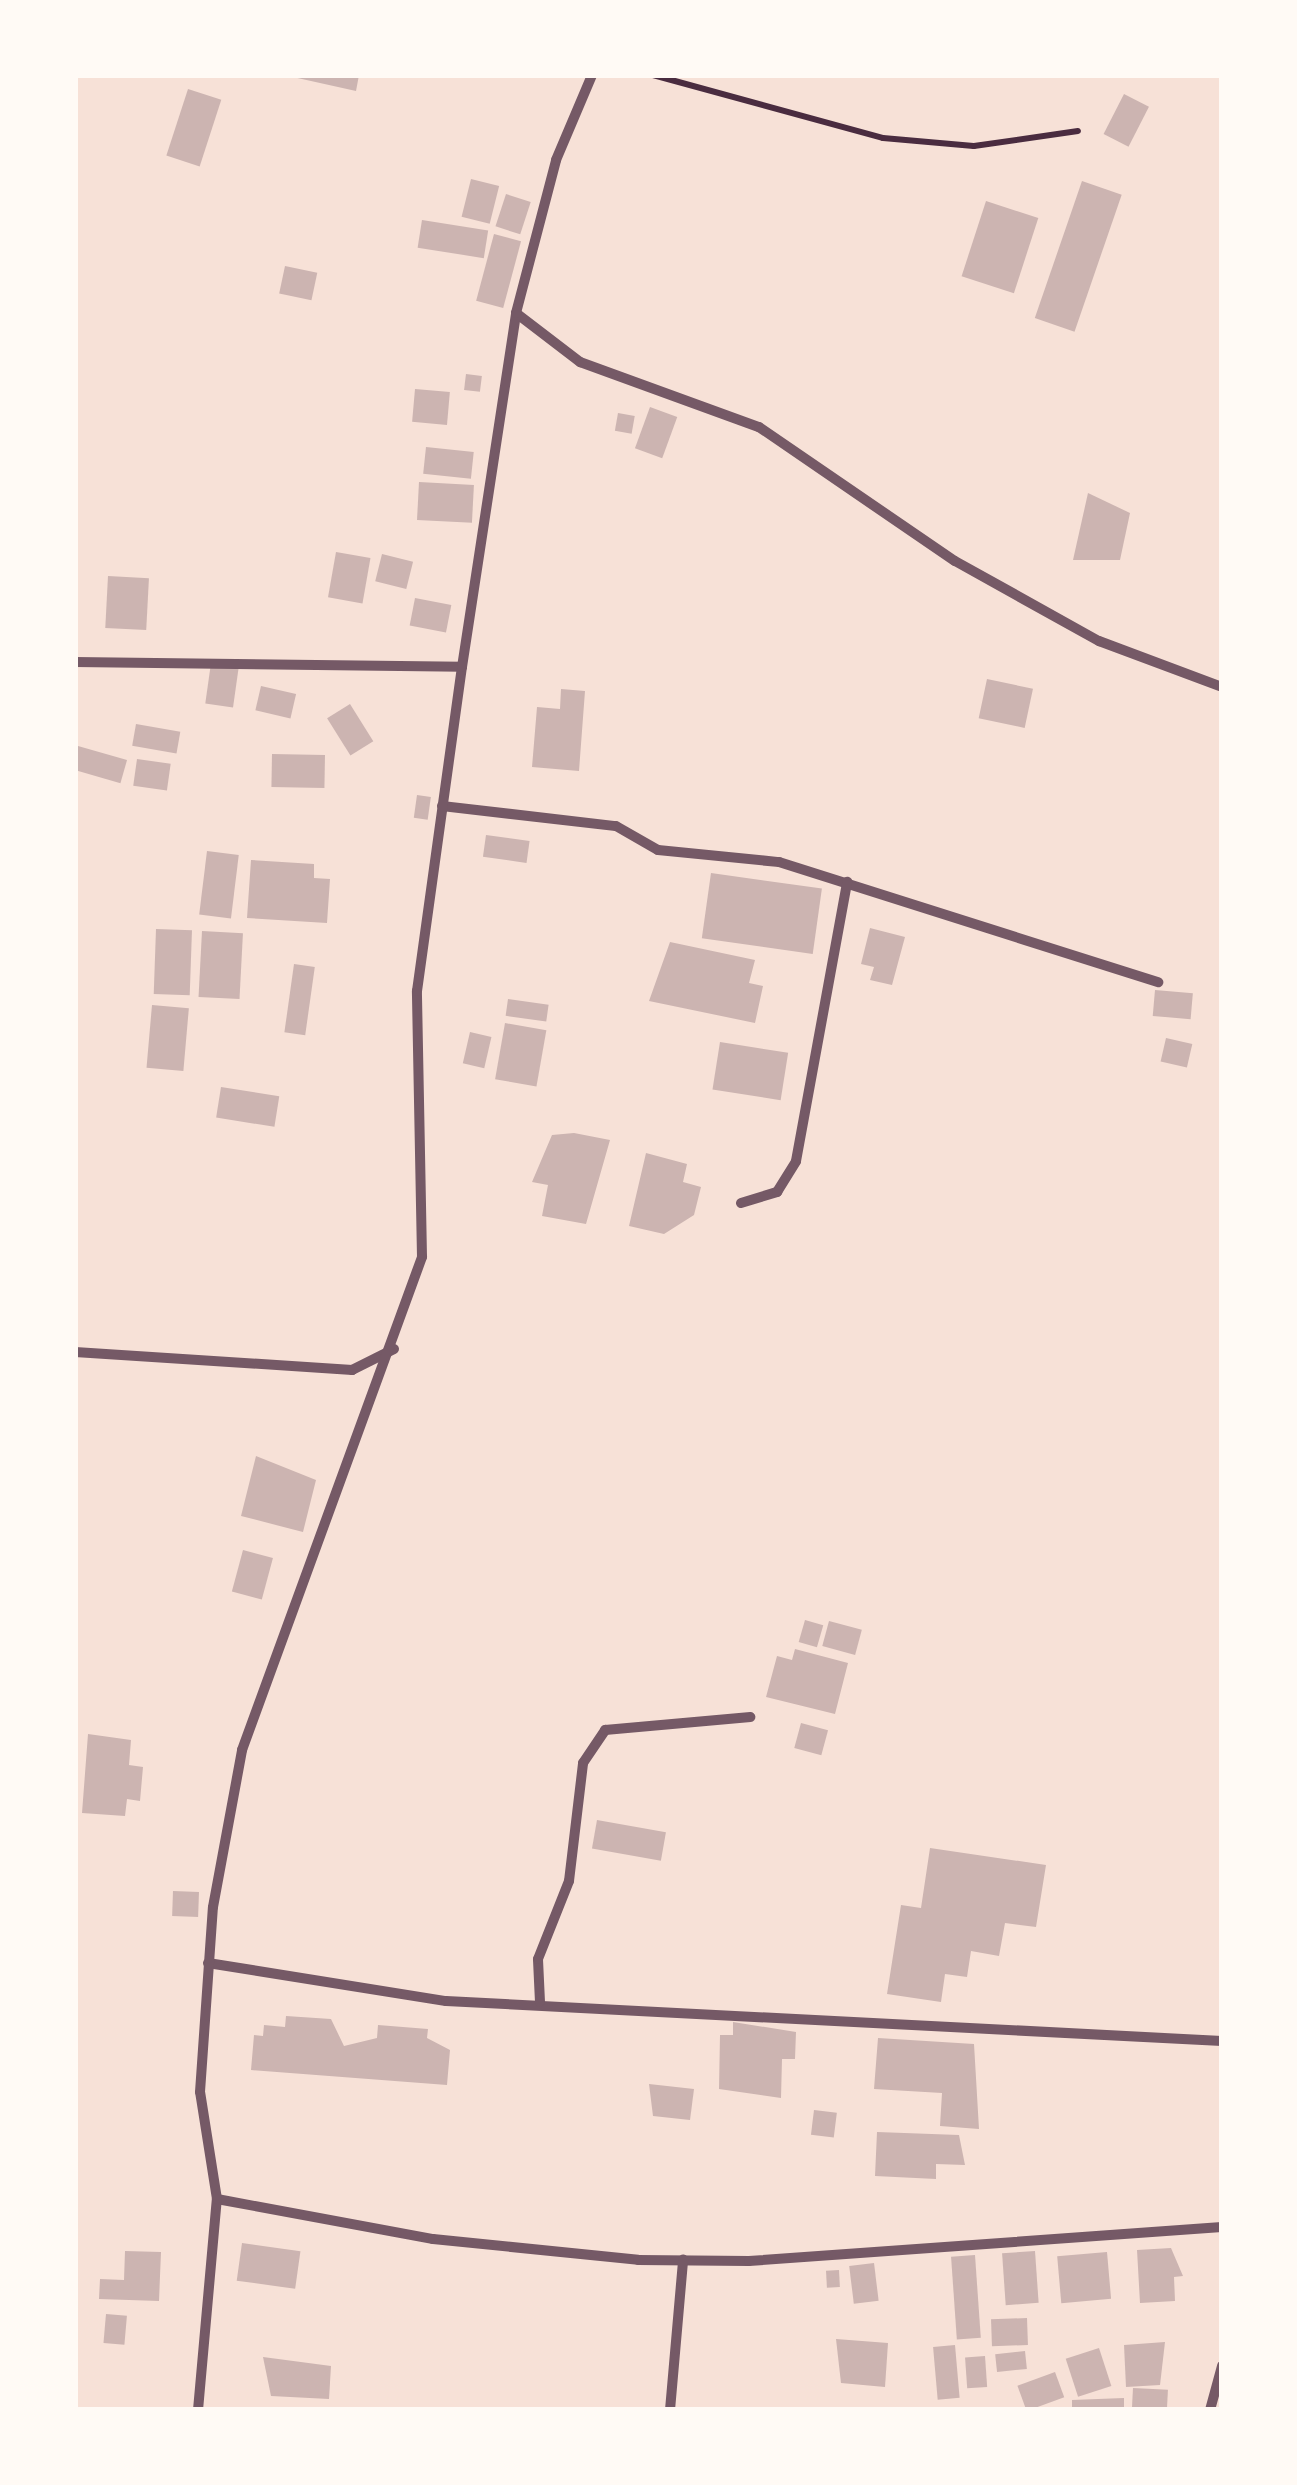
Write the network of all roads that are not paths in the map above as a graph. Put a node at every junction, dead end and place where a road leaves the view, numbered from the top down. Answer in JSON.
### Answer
{"nodes":[{"id":1,"x":592,"y":75,"type":"edge"},
{"id":2,"x":516,"y":313,"type":"junction"},
{"id":3,"x":75,"y":662,"type":"edge"},
{"id":4,"x":462,"y":667,"type":"junction"},
{"id":5,"x":1222,"y":687,"type":"edge"},
{"id":6,"x":442,"y":806,"type":"junction"},
{"id":7,"x":847,"y":882,"type":"junction"},
{"id":8,"x":1158,"y":982,"type":"dead end"},
{"id":9,"x":740,"y":1204,"type":"dead end"},
{"id":10,"x":422,"y":1257,"type":"junction"},
{"id":11,"x":75,"y":1352,"type":"edge"},
{"id":12,"x":750,"y":1718,"type":"dead end"},
{"id":13,"x":208,"y":1962,"type":"junction"},
{"id":14,"x":540,"y":2002,"type":"junction"},
{"id":15,"x":1222,"y":2040,"type":"edge"},
{"id":16,"x":217,"y":2198,"type":"junction"},
{"id":17,"x":1222,"y":2227,"type":"edge"},
{"id":18,"x":683,"y":2260,"type":"junction"},
{"id":19,"x":1222,"y":2366,"type":"edge"},
{"id":20,"x":198,"y":2410,"type":"edge"},
{"id":21,"x":670,"y":2410,"type":"edge"},
{"id":22,"x":1210,"y":2410,"type":"edge"}],
"edges":[{"from":1,"to":2,"type":"street"},
{"from":2,"to":4,"type":"street"},
{"from":2,"to":5,"type":"street"},
{"from":3,"to":4,"type":"street"},
{"from":4,"to":6,"type":"street"},
{"from":6,"to":7,"type":"street"},
{"from":6,"to":10,"type":"street"},
{"from":7,"to":8,"type":"street"},
{"from":7,"to":9,"type":"street"},
{"from":10,"to":11,"type":"street"},
{"from":10,"to":13,"type":"street"},
{"from":12,"to":14,"type":"street"},
{"from":13,"to":14,"type":"street"},
{"from":13,"to":16,"type":"street"},
{"from":14,"to":15,"type":"street"},
{"from":16,"to":18,"type":"street"},
{"from":16,"to":20,"type":"street"},
{"from":17,"to":18,"type":"street"},
{"from":18,"to":21,"type":"street"},
{"from":19,"to":22,"type":"street"}]}
